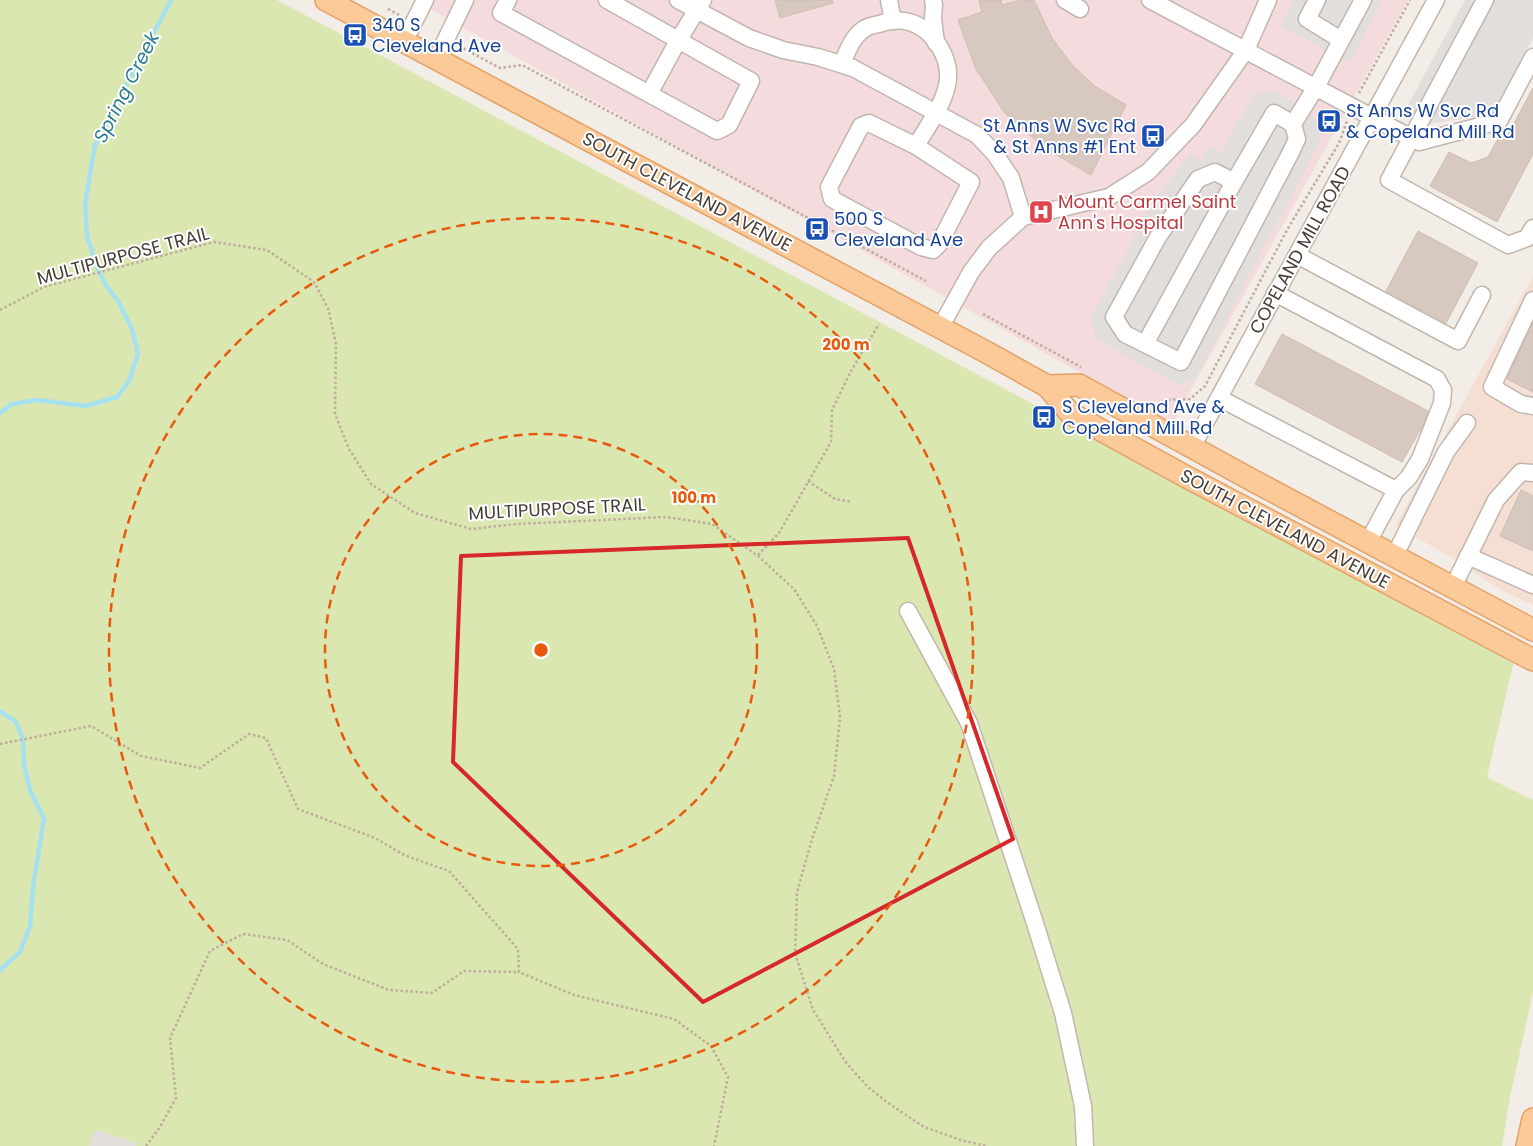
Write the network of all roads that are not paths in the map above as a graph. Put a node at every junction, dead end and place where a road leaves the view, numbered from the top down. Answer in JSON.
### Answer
{"nodes":[{"id":1,"x":326,"y":0,"type":"edge"},
{"id":2,"x":425,"y":0,"type":"edge"},
{"id":3,"x":465,"y":0,"type":"edge"},
{"id":4,"x":508,"y":0,"type":"edge"},
{"id":5,"x":607,"y":0,"type":"edge"},
{"id":6,"x":678,"y":0,"type":"edge"},
{"id":7,"x":889,"y":0,"type":"edge"},
{"id":8,"x":933,"y":0,"type":"edge"},
{"id":9,"x":1065,"y":0,"type":"edge"},
{"id":10,"x":1150,"y":0,"type":"edge"},
{"id":11,"x":1268,"y":0,"type":"edge"},
{"id":12,"x":1317,"y":0,"type":"edge"},
{"id":13,"x":1363,"y":0,"type":"edge"},
{"id":14,"x":1436,"y":0,"type":"edge"},
{"id":15,"x":1485,"y":0,"type":"edge"},
{"id":16,"x":700,"y":5,"type":"edge"},
{"id":17,"x":1080,"y":9,"type":"dead end"},
{"id":18,"x":893,"y":21,"type":"junction"},
{"id":19,"x":409,"y":31,"type":"junction"},
{"id":20,"x":679,"y":40,"type":"junction"},
{"id":21,"x":1341,"y":40,"type":"junction"},
{"id":22,"x":936,"y":42,"type":"junction"},
{"id":23,"x":441,"y":48,"type":"junction"},
{"id":24,"x":1246,"y":50,"type":"junction"},
{"id":25,"x":1533,"y":57,"type":"edge"},
{"id":26,"x":842,"y":64,"type":"junction"},
{"id":27,"x":1316,"y":87,"type":"junction"},
{"id":28,"x":649,"y":94,"type":"junction"},
{"id":29,"x":936,"y":112,"type":"junction"},
{"id":30,"x":1374,"y":117,"type":"junction"},
{"id":31,"x":1293,"y":124,"type":"junction"},
{"id":32,"x":1412,"y":138,"type":"junction"},
{"id":33,"x":916,"y":146,"type":"junction"},
{"id":34,"x":1234,"y":182,"type":"junction"},
{"id":35,"x":1023,"y":217,"type":"junction"},
{"id":36,"x":1533,"y":228,"type":"edge"},
{"id":37,"x":1297,"y":255,"type":"junction"},
{"id":38,"x":1275,"y":293,"type":"junction"},
{"id":39,"x":1482,"y":295,"type":"dead end"},
{"id":40,"x":1533,"y":300,"type":"edge"},
{"id":41,"x":940,"y":328,"type":"junction"},
{"id":42,"x":1145,"y":344,"type":"junction"},
{"id":43,"x":1047,"y":386,"type":"junction"},
{"id":44,"x":1219,"y":398,"type":"junction"},
{"id":45,"x":1533,"y":406,"type":"edge"},
{"id":46,"x":1467,"y":423,"type":"dead end"},
{"id":47,"x":1192,"y":447,"type":"junction"},
{"id":48,"x":1533,"y":473,"type":"edge"},
{"id":49,"x":1396,"y":490,"type":"junction"},
{"id":50,"x":1368,"y":542,"type":"junction"},
{"id":51,"x":1468,"y":556,"type":"junction"},
{"id":52,"x":1394,"y":557,"type":"junction"},
{"id":53,"x":1533,"y":585,"type":"edge"},
{"id":54,"x":1453,"y":587,"type":"junction"},
{"id":55,"x":908,"y":611,"type":"dead end"},
{"id":56,"x":1533,"y":630,"type":"edge"},
{"id":57,"x":1533,"y":660,"type":"edge"},
{"id":58,"x":1533,"y":1119,"type":"edge"},
{"id":59,"x":1085,"y":1146,"type":"edge"},
{"id":60,"x":1527,"y":1146,"type":"edge"}],
"edges":[{"from":1,"to":19,"type":"main road","name":"SOUTH CLEVELAND AVENUE"},
{"from":2,"to":19,"type":"street"},
{"from":3,"to":23,"type":"street"},
{"from":4,"to":28,"type":"street"},
{"from":5,"to":20,"type":"street"},
{"from":6,"to":16,"type":"street"},
{"from":7,"to":18,"type":"street"},
{"from":8,"to":22,"type":"street"},
{"from":9,"to":17,"type":"street"},
{"from":10,"to":24,"type":"street"},
{"from":11,"to":24,"type":"street"},
{"from":12,"to":21,"type":"street"},
{"from":13,"to":21,"type":"street"},
{"from":14,"to":30,"type":"street","name":"COPELAND MILL ROAD"},
{"from":15,"to":32,"type":"street"},
{"from":16,"to":20,"type":"street"},
{"from":16,"to":26,"type":"street"},
{"from":18,"to":22,"type":"street"},
{"from":18,"to":26,"type":"street"},
{"from":19,"to":23,"type":"main road","name":"SOUTH CLEVELAND AVENUE"},
{"from":20,"to":28,"type":"street"},
{"from":20,"to":28,"type":"street"},
{"from":21,"to":27,"type":"street"},
{"from":22,"to":29,"type":"street"},
{"from":23,"to":41,"type":"main road","name":"SOUTH CLEVELAND AVENUE"},
{"from":24,"to":27,"type":"street"},
{"from":24,"to":35,"type":"street"},
{"from":25,"to":32,"type":"street"},
{"from":26,"to":29,"type":"street"},
{"from":27,"to":30,"type":"street"},
{"from":27,"to":31,"type":"street"},
{"from":29,"to":33,"type":"street"},
{"from":29,"to":35,"type":"street"},
{"from":30,"to":32,"type":"street"},
{"from":30,"to":37,"type":"street","name":"COPELAND MILL ROAD"},
{"from":31,"to":34,"type":"street"},
{"from":31,"to":42,"type":"street"},
{"from":32,"to":36,"type":"street"},
{"from":33,"to":33,"type":"street"},
{"from":34,"to":42,"type":"street"},
{"from":34,"to":42,"type":"street"},
{"from":35,"to":41,"type":"street"},
{"from":37,"to":38,"type":"street","name":"COPELAND MILL ROAD"},
{"from":37,"to":39,"type":"street"},
{"from":38,"to":44,"type":"street","name":"COPELAND MILL ROAD"},
{"from":38,"to":49,"type":"street"},
{"from":40,"to":45,"type":"street"},
{"from":41,"to":43,"type":"main road","name":"SOUTH CLEVELAND AVENUE"},
{"from":43,"to":47,"type":"main road","name":"SOUTH CLEVELAND AVENUE"},
{"from":43,"to":57,"type":"main road","name":"SOUTH CLEVELAND AVENUE"},
{"from":44,"to":47,"type":"street","name":"COPELAND MILL ROAD"},
{"from":44,"to":49,"type":"street"},
{"from":46,"to":52,"type":"street"},
{"from":47,"to":50,"type":"main road","name":"SOUTH CLEVELAND AVENUE"},
{"from":48,"to":51,"type":"street"},
{"from":49,"to":50,"type":"street"},
{"from":50,"to":52,"type":"main road","name":"SOUTH CLEVELAND AVENUE"},
{"from":51,"to":53,"type":"street"},
{"from":51,"to":54,"type":"street"},
{"from":52,"to":54,"type":"main road","name":"SOUTH CLEVELAND AVENUE"},
{"from":54,"to":56,"type":"main road","name":"SOUTH CLEVELAND AVENUE"},
{"from":55,"to":59,"type":"street"},
{"from":58,"to":60,"type":"main road"}]}
